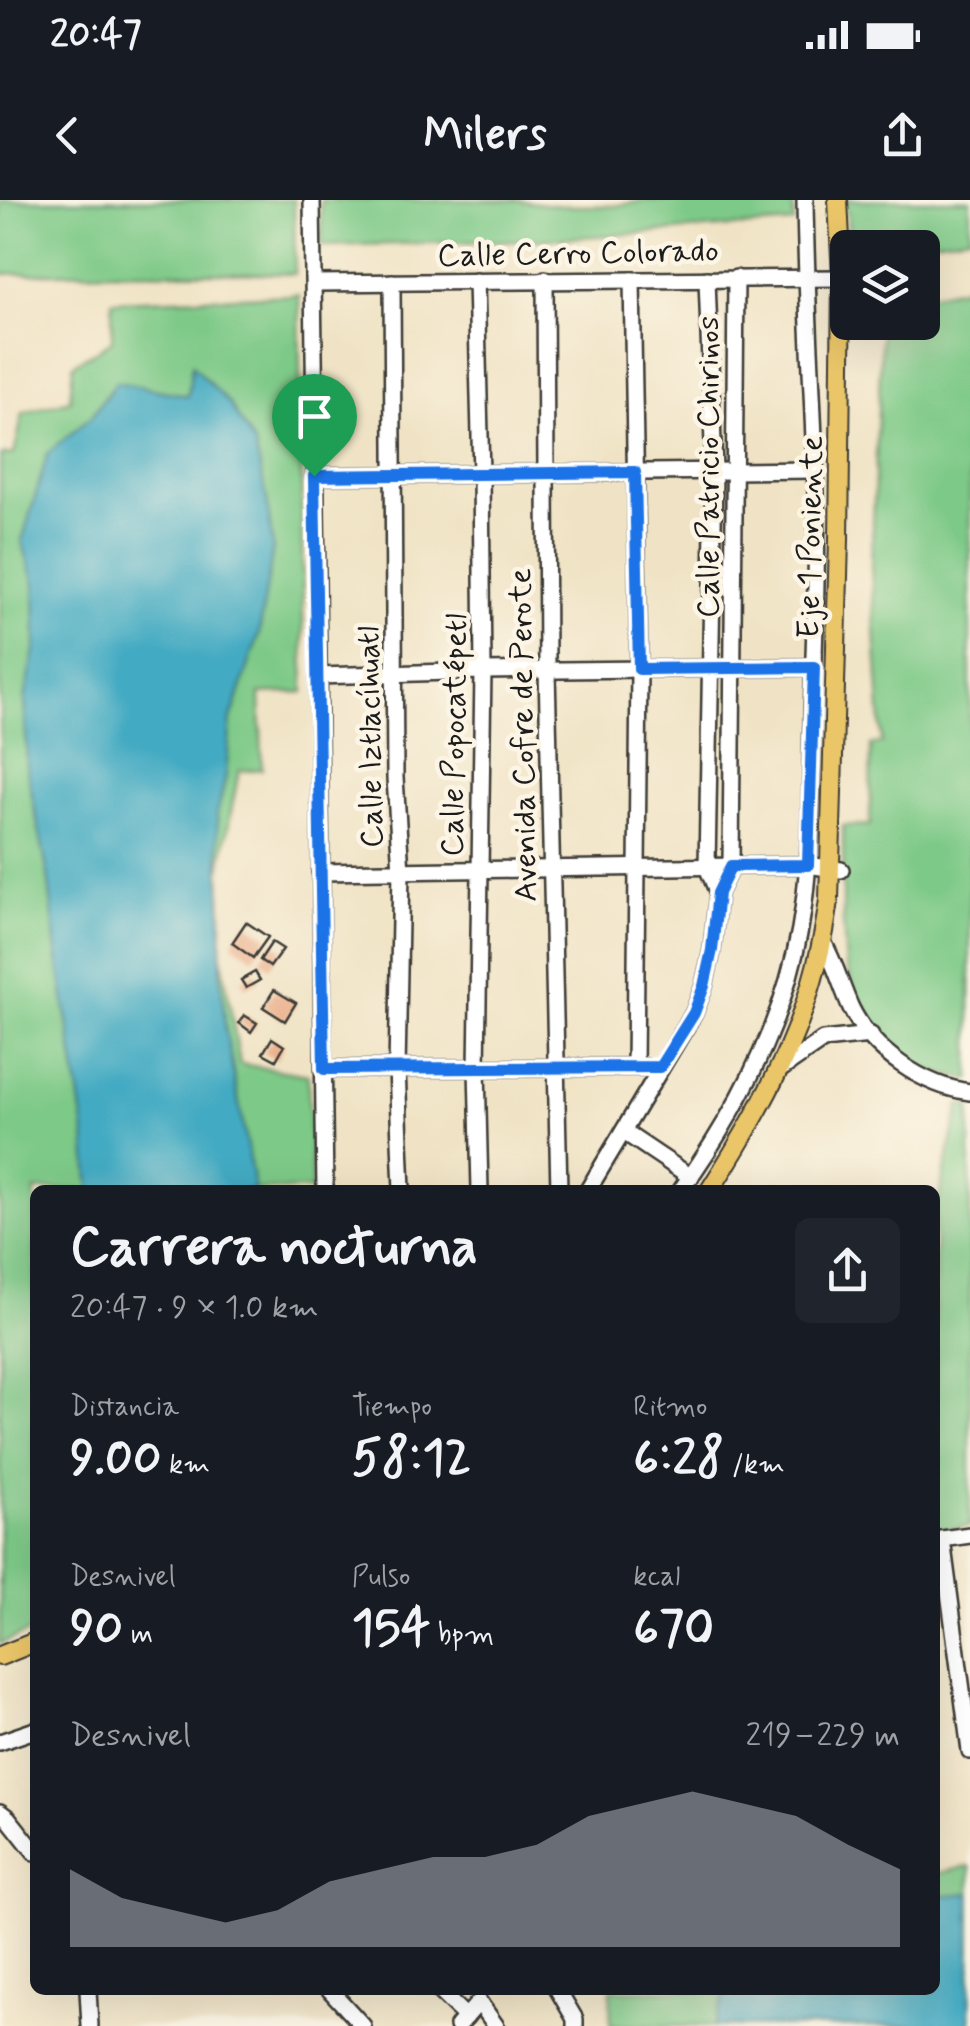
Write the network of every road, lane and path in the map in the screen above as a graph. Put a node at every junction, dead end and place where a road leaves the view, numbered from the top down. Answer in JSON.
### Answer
{"nodes":[{"id":1,"x":312,"y":200,"type":"edge"},
{"id":2,"x":805,"y":200,"type":"edge"},
{"id":3,"x":838,"y":200,"type":"edge"},
{"id":4,"x":840,"y":230,"type":"edge"},
{"id":5,"x":736,"y":278,"type":"junction"},
{"id":6,"x":806,"y":278,"type":"junction"},
{"id":7,"x":830,"y":278,"type":"edge"},
{"id":8,"x":545,"y":279,"type":"junction"},
{"id":9,"x":708,"y":279,"type":"junction"},
{"id":10,"x":632,"y":280,"type":"junction"},
{"id":11,"x":476,"y":281,"type":"junction"},
{"id":12,"x":392,"y":282,"type":"junction"},
{"id":13,"x":314,"y":283,"type":"junction"},
{"id":14,"x":842,"y":340,"type":"edge"},
{"id":15,"x":816,"y":470,"type":"junction"},
{"id":16,"x":714,"y":471,"type":"junction"},
{"id":17,"x":735,"y":471,"type":"junction"},
{"id":18,"x":635,"y":472,"type":"junction"},
{"id":19,"x":481,"y":474,"type":"junction"},
{"id":20,"x":547,"y":474,"type":"junction"},
{"id":21,"x":314,"y":476,"type":"junction"},
{"id":22,"x":392,"y":476,"type":"junction"},
{"id":23,"x":713,"y":564,"type":"junction"},
{"id":24,"x":734,"y":564,"type":"junction"},
{"id":25,"x":814,"y":667,"type":"junction"},
{"id":26,"x":712,"y":668,"type":"junction"},
{"id":27,"x":733,"y":668,"type":"junction"},
{"id":28,"x":639,"y":669,"type":"junction"},
{"id":29,"x":547,"y":670,"type":"junction"},
{"id":30,"x":483,"y":671,"type":"junction"},
{"id":31,"x":394,"y":673,"type":"junction"},
{"id":32,"x":318,"y":676,"type":"junction"},
{"id":33,"x":808,"y":865,"type":"junction"},
{"id":34,"x":731,"y":866,"type":"junction"},
{"id":35,"x":707,"y":867,"type":"junction"},
{"id":36,"x":552,"y":868,"type":"junction"},
{"id":37,"x":636,"y":868,"type":"junction"},
{"id":38,"x":836,"y":869,"type":"junction"},
{"id":39,"x":479,"y":870,"type":"junction"},
{"id":40,"x":401,"y":871,"type":"junction"},
{"id":41,"x":320,"y":872,"type":"junction"},
{"id":42,"x":718,"y":893,"type":"junction"},
{"id":43,"x":823,"y":942,"type":"junction"},
{"id":44,"x":871,"y":1035,"type":"junction"},
{"id":45,"x":635,"y":1067,"type":"junction"},
{"id":46,"x":660,"y":1067,"type":"junction"},
{"id":47,"x":477,"y":1068,"type":"junction"},
{"id":48,"x":556,"y":1068,"type":"junction"},
{"id":49,"x":781,"y":1068,"type":"junction"},
{"id":50,"x":324,"y":1069,"type":"junction"},
{"id":51,"x":397,"y":1069,"type":"junction"},
{"id":52,"x":970,"y":1092,"type":"edge"},
{"id":53,"x":624,"y":1132,"type":"junction"},
{"id":54,"x":686,"y":1183,"type":"edge"},
{"id":55,"x":325,"y":1185,"type":"edge"},
{"id":56,"x":402,"y":1185,"type":"edge"},
{"id":57,"x":480,"y":1185,"type":"edge"},
{"id":58,"x":559,"y":1185,"type":"edge"},
{"id":59,"x":591,"y":1185,"type":"edge"},
{"id":60,"x":713,"y":1185,"type":"edge"},
{"id":61,"x":970,"y":1535,"type":"edge"},
{"id":62,"x":940,"y":1540,"type":"edge"},
{"id":63,"x":940,"y":1553,"type":"edge"},
{"id":64,"x":30,"y":1644,"type":"edge"},
{"id":65,"x":0,"y":1656,"type":"edge"},
{"id":66,"x":30,"y":1732,"type":"edge"},
{"id":67,"x":0,"y":1742,"type":"edge"},
{"id":68,"x":970,"y":1751,"type":"edge"},
{"id":69,"x":0,"y":1812,"type":"edge"},
{"id":70,"x":30,"y":1846,"type":"edge"},
{"id":71,"x":88,"y":1995,"type":"edge"},
{"id":72,"x":335,"y":1995,"type":"edge"},
{"id":73,"x":442,"y":1995,"type":"edge"},
{"id":74,"x":561,"y":1995,"type":"edge"},
{"id":75,"x":462,"y":2022,"type":"edge"},
{"id":76,"x":90,"y":2026,"type":"edge"},
{"id":77,"x":364,"y":2026,"type":"edge"},
{"id":78,"x":496,"y":2026,"type":"edge"},
{"id":79,"x":575,"y":2026,"type":"edge"}],
"edges":[{"from":1,"to":13,"type":"street"},
{"from":2,"to":6,"type":"street"},
{"from":3,"to":4,"type":"main road","name":"Eje 1 Poniente"},
{"from":5,"to":6,"type":"street","name":"Calle Cerro Colorado"},
{"from":5,"to":9,"type":"street","name":"Calle Cerro Colorado"},
{"from":5,"to":17,"type":"street","name":"Calle Patricio Chirinos"},
{"from":6,"to":7,"type":"street","name":"Calle Cerro Colorado"},
{"from":6,"to":15,"type":"street"},
{"from":8,"to":10,"type":"street","name":"Calle Cerro Colorado"},
{"from":8,"to":11,"type":"street","name":"Calle Cerro Colorado"},
{"from":8,"to":20,"type":"street","name":"Avenida Cofre de Perote"},
{"from":9,"to":10,"type":"street","name":"Calle Cerro Colorado"},
{"from":9,"to":16,"type":"street","name":"Calle Patricio Chirinos"},
{"from":10,"to":18,"type":"street"},
{"from":11,"to":12,"type":"street","name":"Calle Cerro Colorado"},
{"from":11,"to":19,"type":"street","name":"Calle Popocatépetl"},
{"from":12,"to":13,"type":"street","name":"Calle Cerro Colorado"},
{"from":12,"to":22,"type":"street","name":"Calle Iztlacíhuatl"},
{"from":13,"to":21,"type":"street"},
{"from":14,"to":38,"type":"main road","name":"Eje 1 Poniente"},
{"from":15,"to":17,"type":"street"},
{"from":15,"to":25,"type":"street"},
{"from":16,"to":17,"type":"street"},
{"from":16,"to":18,"type":"street"},
{"from":16,"to":23,"type":"street","name":"Calle Patricio Chirinos"},
{"from":17,"to":24,"type":"street","name":"Calle Patricio Chirinos"},
{"from":18,"to":20,"type":"street"},
{"from":18,"to":28,"type":"street"},
{"from":19,"to":20,"type":"street"},
{"from":19,"to":22,"type":"street"},
{"from":19,"to":30,"type":"street","name":"Calle Popocatépetl"},
{"from":20,"to":29,"type":"street","name":"Avenida Cofre de Perote"},
{"from":21,"to":22,"type":"street"},
{"from":21,"to":32,"type":"street"},
{"from":22,"to":31,"type":"street","name":"Calle Iztlacíhuatl"},
{"from":23,"to":24,"type":"street"},
{"from":23,"to":26,"type":"street","name":"Calle Patricio Chirinos"},
{"from":24,"to":27,"type":"street","name":"Calle Patricio Chirinos"},
{"from":25,"to":27,"type":"street"},
{"from":25,"to":33,"type":"street"},
{"from":26,"to":27,"type":"street"},
{"from":26,"to":28,"type":"street"},
{"from":26,"to":35,"type":"street","name":"Calle Patricio Chirinos"},
{"from":27,"to":34,"type":"street","name":"Calle Patricio Chirinos"},
{"from":28,"to":29,"type":"street"},
{"from":28,"to":37,"type":"street"},
{"from":29,"to":30,"type":"street"},
{"from":29,"to":36,"type":"street","name":"Avenida Cofre de Perote"},
{"from":30,"to":31,"type":"street"},
{"from":30,"to":39,"type":"street","name":"Calle Popocatépetl"},
{"from":31,"to":32,"type":"street"},
{"from":31,"to":40,"type":"street","name":"Calle Iztlacíhuatl"},
{"from":32,"to":41,"type":"street"},
{"from":33,"to":34,"type":"street"},
{"from":33,"to":38,"type":"street"},
{"from":33,"to":54,"type":"street"},
{"from":34,"to":35,"type":"street"},
{"from":34,"to":42,"type":"street","name":"Calle Patricio Chirinos"},
{"from":35,"to":37,"type":"street"},
{"from":35,"to":42,"type":"street","name":"Calle Patricio Chirinos"},
{"from":36,"to":37,"type":"street"},
{"from":36,"to":39,"type":"street"},
{"from":36,"to":48,"type":"street","name":"Avenida Cofre de Perote"},
{"from":37,"to":45,"type":"street"},
{"from":38,"to":43,"type":"main road","name":"Eje 1 Poniente"},
{"from":39,"to":40,"type":"street"},
{"from":39,"to":47,"type":"street","name":"Calle Popocatépetl"},
{"from":40,"to":41,"type":"street"},
{"from":40,"to":51,"type":"street","name":"Calle Iztlacíhuatl"},
{"from":41,"to":50,"type":"street"},
{"from":42,"to":46,"type":"street","name":"Calle Patricio Chirinos"},
{"from":43,"to":44,"type":"street"},
{"from":43,"to":49,"type":"main road","name":"Eje 1 Poniente"},
{"from":44,"to":49,"type":"street"},
{"from":44,"to":52,"type":"street"},
{"from":45,"to":46,"type":"street"},
{"from":45,"to":48,"type":"street"},
{"from":46,"to":53,"type":"street","name":"Calle Patricio Chirinos"},
{"from":47,"to":48,"type":"street"},
{"from":47,"to":51,"type":"street"},
{"from":47,"to":57,"type":"street","name":"Calle Popocatépetl"},
{"from":48,"to":58,"type":"street","name":"Avenida Cofre de Perote"},
{"from":49,"to":60,"type":"main road","name":"Eje 1 Poniente"},
{"from":50,"to":51,"type":"street"},
{"from":50,"to":55,"type":"street"},
{"from":51,"to":56,"type":"street","name":"Calle Iztlacíhuatl"},
{"from":53,"to":54,"type":"street"},
{"from":53,"to":59,"type":"street","name":"Calle Patricio Chirinos"},
{"from":61,"to":62,"type":"street"},
{"from":63,"to":68,"type":"street"},
{"from":64,"to":65,"type":"main road"},
{"from":66,"to":67,"type":"street"},
{"from":69,"to":70,"type":"street"},
{"from":71,"to":76,"type":"street"},
{"from":72,"to":77,"type":"street"},
{"from":73,"to":75,"type":"street"},
{"from":74,"to":79,"type":"street"},
{"from":75,"to":78,"type":"street"}]}
